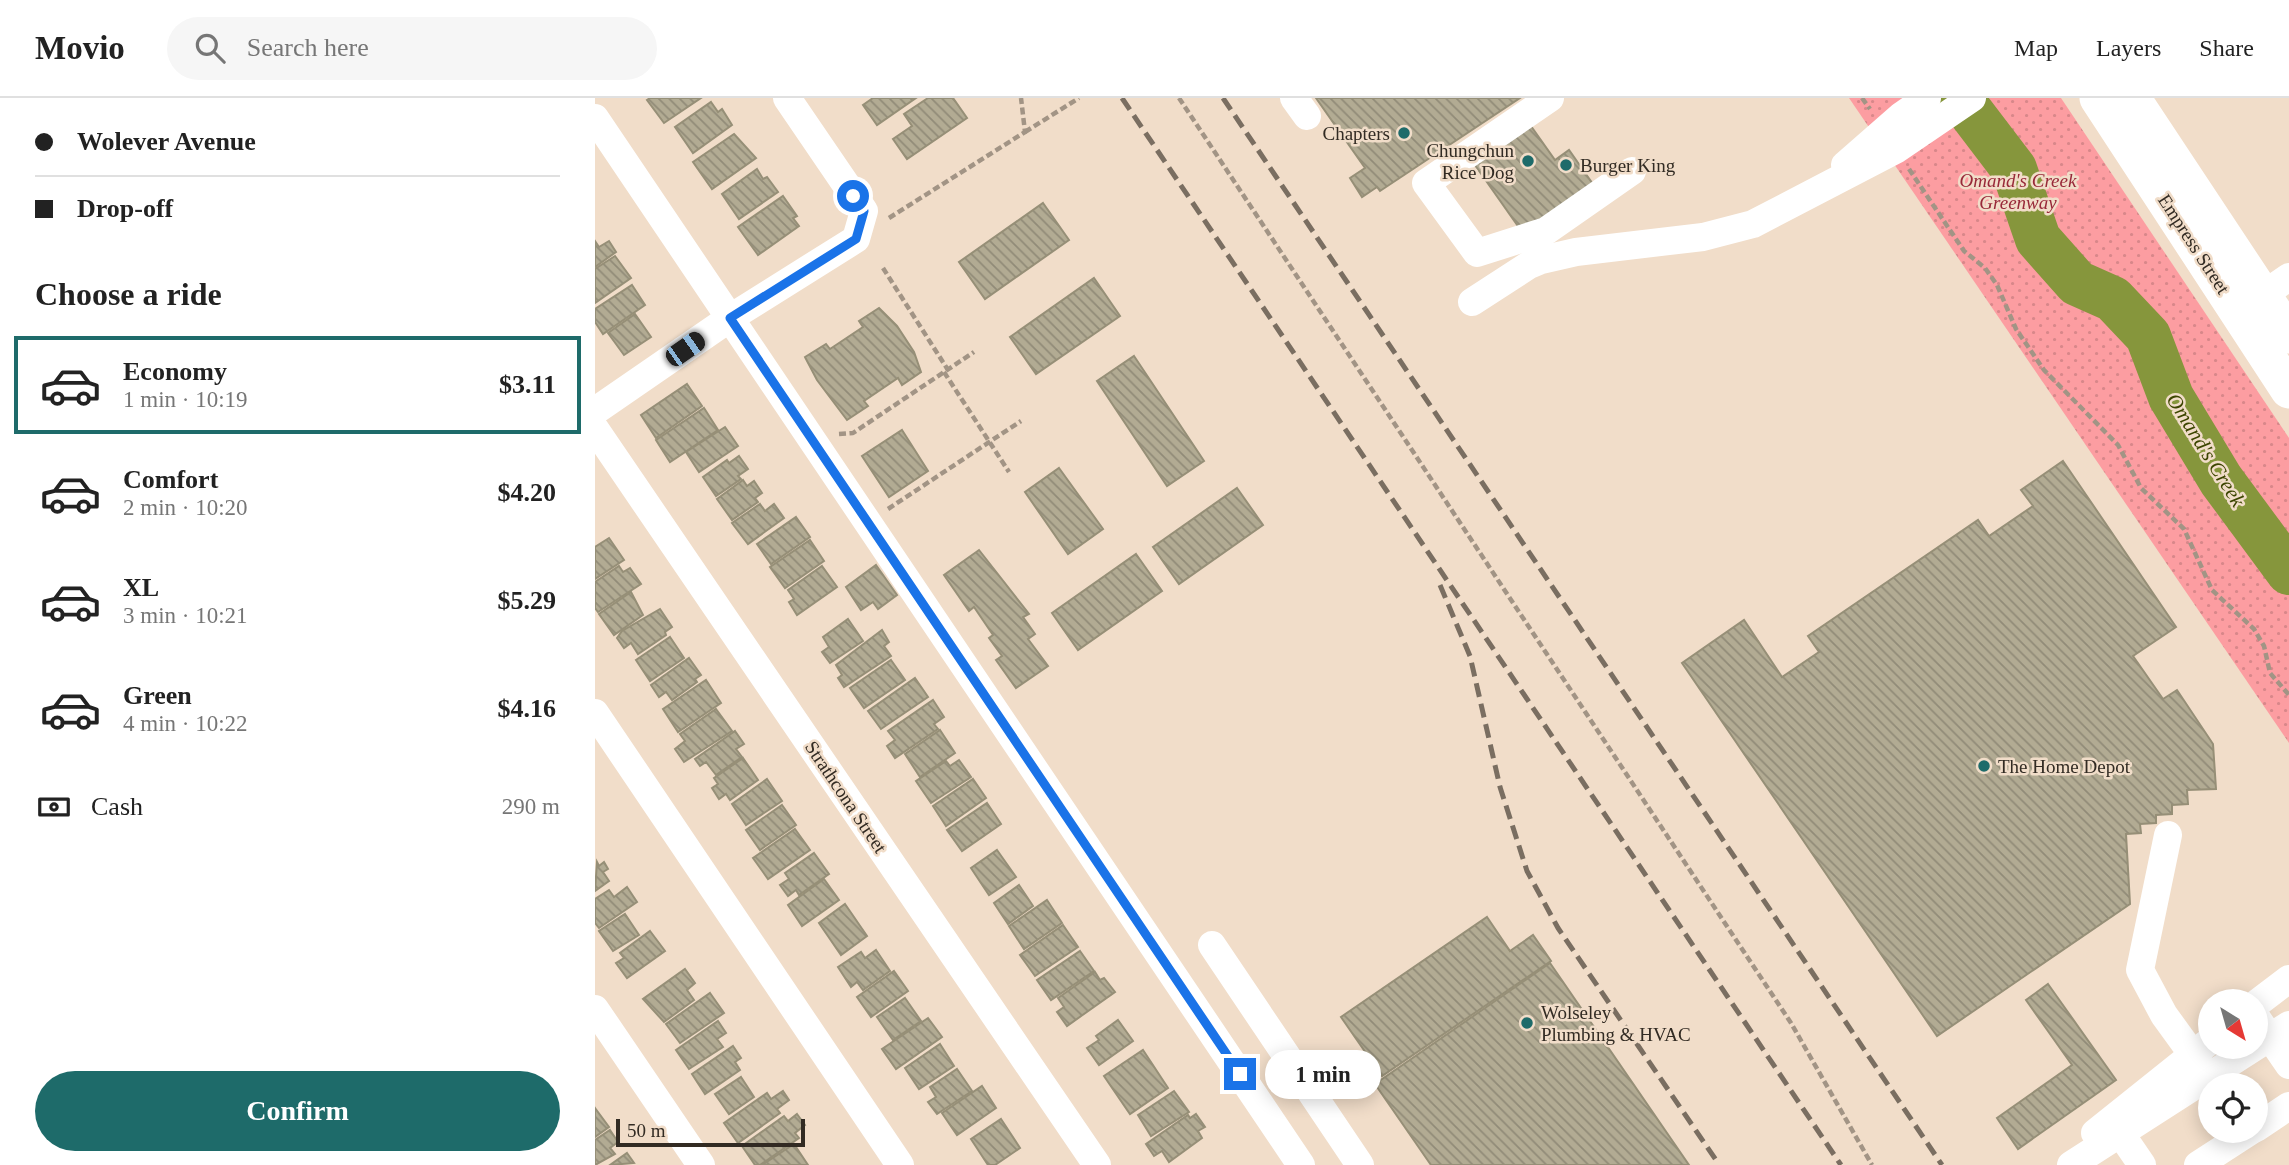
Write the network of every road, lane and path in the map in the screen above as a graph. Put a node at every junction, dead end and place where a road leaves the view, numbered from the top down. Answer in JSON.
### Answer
{"nodes":[{"id":1,"x":787,"y":98,"type":"edge"},
{"id":2,"x":1021,"y":98,"type":"edge"},
{"id":3,"x":1079,"y":98,"type":"edge"},
{"id":4,"x":1179,"y":98,"type":"edge"},
{"id":5,"x":1550,"y":98,"type":"edge"},
{"id":6,"x":1862,"y":98,"type":"edge"},
{"id":7,"x":1927,"y":98,"type":"edge"},
{"id":8,"x":1972,"y":98,"type":"edge"},
{"id":9,"x":2098,"y":98,"type":"edge"},
{"id":10,"x":2131,"y":98,"type":"edge"},
{"id":11,"x":595,"y":118,"type":"edge"},
{"id":12,"x":1025,"y":132,"type":"junction"},
{"id":13,"x":1899,"y":133,"type":"junction"},
{"id":14,"x":1632,"y":171,"type":"dead end"},
{"id":15,"x":856,"y":239,"type":"junction"},
{"id":16,"x":883,"y":268,"type":"dead end"},
{"id":17,"x":2263,"y":295,"type":"edge"},
{"id":18,"x":1472,"y":302,"type":"dead end"},
{"id":19,"x":730,"y":318,"type":"junction"},
{"id":20,"x":2289,"y":335,"type":"edge"},
{"id":21,"x":974,"y":352,"type":"dead end"},
{"id":22,"x":946,"y":371,"type":"junction"},
{"id":23,"x":2289,"y":390,"type":"edge"},
{"id":24,"x":595,"y":411,"type":"edge"},
{"id":25,"x":1021,"y":421,"type":"dead end"},
{"id":26,"x":595,"y":429,"type":"edge"},
{"id":27,"x":813,"y":442,"type":"junction"},
{"id":28,"x":989,"y":442,"type":"junction"},
{"id":29,"x":1009,"y":472,"type":"dead end"},
{"id":30,"x":867,"y":523,"type":"junction"},
{"id":31,"x":2289,"y":695,"type":"edge"},
{"id":32,"x":595,"y":713,"type":"edge"},
{"id":33,"x":2168,"y":835,"type":"dead end"},
{"id":34,"x":1212,"y":945,"type":"dead end"},
{"id":35,"x":2289,"y":979,"type":"edge"},
{"id":36,"x":2268,"y":995,"type":"edge"},
{"id":37,"x":595,"y":1009,"type":"edge"},
{"id":38,"x":2272,"y":1026,"type":"edge"},
{"id":39,"x":2198,"y":1051,"type":"edge"},
{"id":40,"x":2201,"y":1059,"type":"edge"},
{"id":41,"x":2289,"y":1065,"type":"edge"},
{"id":42,"x":2289,"y":1106,"type":"edge"},
{"id":43,"x":2268,"y":1120,"type":"edge"},
{"id":44,"x":2116,"y":1127,"type":"junction"},
{"id":45,"x":2232,"y":1143,"type":"edge"},
{"id":46,"x":701,"y":1165,"type":"edge"},
{"id":47,"x":900,"y":1165,"type":"edge"},
{"id":48,"x":1097,"y":1165,"type":"edge"},
{"id":49,"x":1301,"y":1165,"type":"edge"},
{"id":50,"x":1360,"y":1165,"type":"edge"},
{"id":51,"x":1872,"y":1165,"type":"edge"},
{"id":52,"x":2057,"y":1165,"type":"edge"},
{"id":53,"x":2071,"y":1165,"type":"edge"},
{"id":54,"x":2142,"y":1165,"type":"edge"},
{"id":55,"x":2198,"y":1165,"type":"edge"}],
"edges":[{"from":1,"to":15,"type":"street"},
{"from":2,"to":12,"type":"path"},
{"from":3,"to":12,"type":"path"},
{"from":4,"to":51,"type":"path"},
{"from":5,"to":14,"type":"street"},
{"from":6,"to":13,"type":"path"},
{"from":7,"to":13,"type":"street"},
{"from":8,"to":13,"type":"street"},
{"from":9,"to":17,"type":"main road","name":"Empress Street"},
{"from":10,"to":17,"type":"main road","name":"Empress Street"},
{"from":11,"to":19,"type":"street"},
{"from":12,"to":15,"type":"path"},
{"from":13,"to":18,"type":"street"},
{"from":13,"to":31,"type":"path"},
{"from":15,"to":19,"type":"street"},
{"from":16,"to":22,"type":"path"},
{"from":17,"to":20,"type":"main road","name":"Empress Street"},
{"from":17,"to":23,"type":"main road","name":"Empress Street"},
{"from":19,"to":24,"type":"street"},
{"from":19,"to":27,"type":"street"},
{"from":21,"to":22,"type":"path"},
{"from":22,"to":27,"type":"path"},
{"from":22,"to":28,"type":"path"},
{"from":25,"to":28,"type":"path"},
{"from":26,"to":48,"type":"street","name":"Strathcona Street"},
{"from":27,"to":30,"type":"street"},
{"from":28,"to":29,"type":"path"},
{"from":28,"to":30,"type":"path"},
{"from":30,"to":49,"type":"street"},
{"from":32,"to":47,"type":"street"},
{"from":33,"to":39,"type":"street"},
{"from":34,"to":50,"type":"street"},
{"from":35,"to":36,"type":"street"},
{"from":37,"to":46,"type":"street"},
{"from":38,"to":41,"type":"street"},
{"from":40,"to":44,"type":"street"},
{"from":42,"to":43,"type":"street"},
{"from":44,"to":52,"type":"street"},
{"from":44,"to":53,"type":"street"},
{"from":44,"to":54,"type":"street"},
{"from":45,"to":55,"type":"street"}]}
